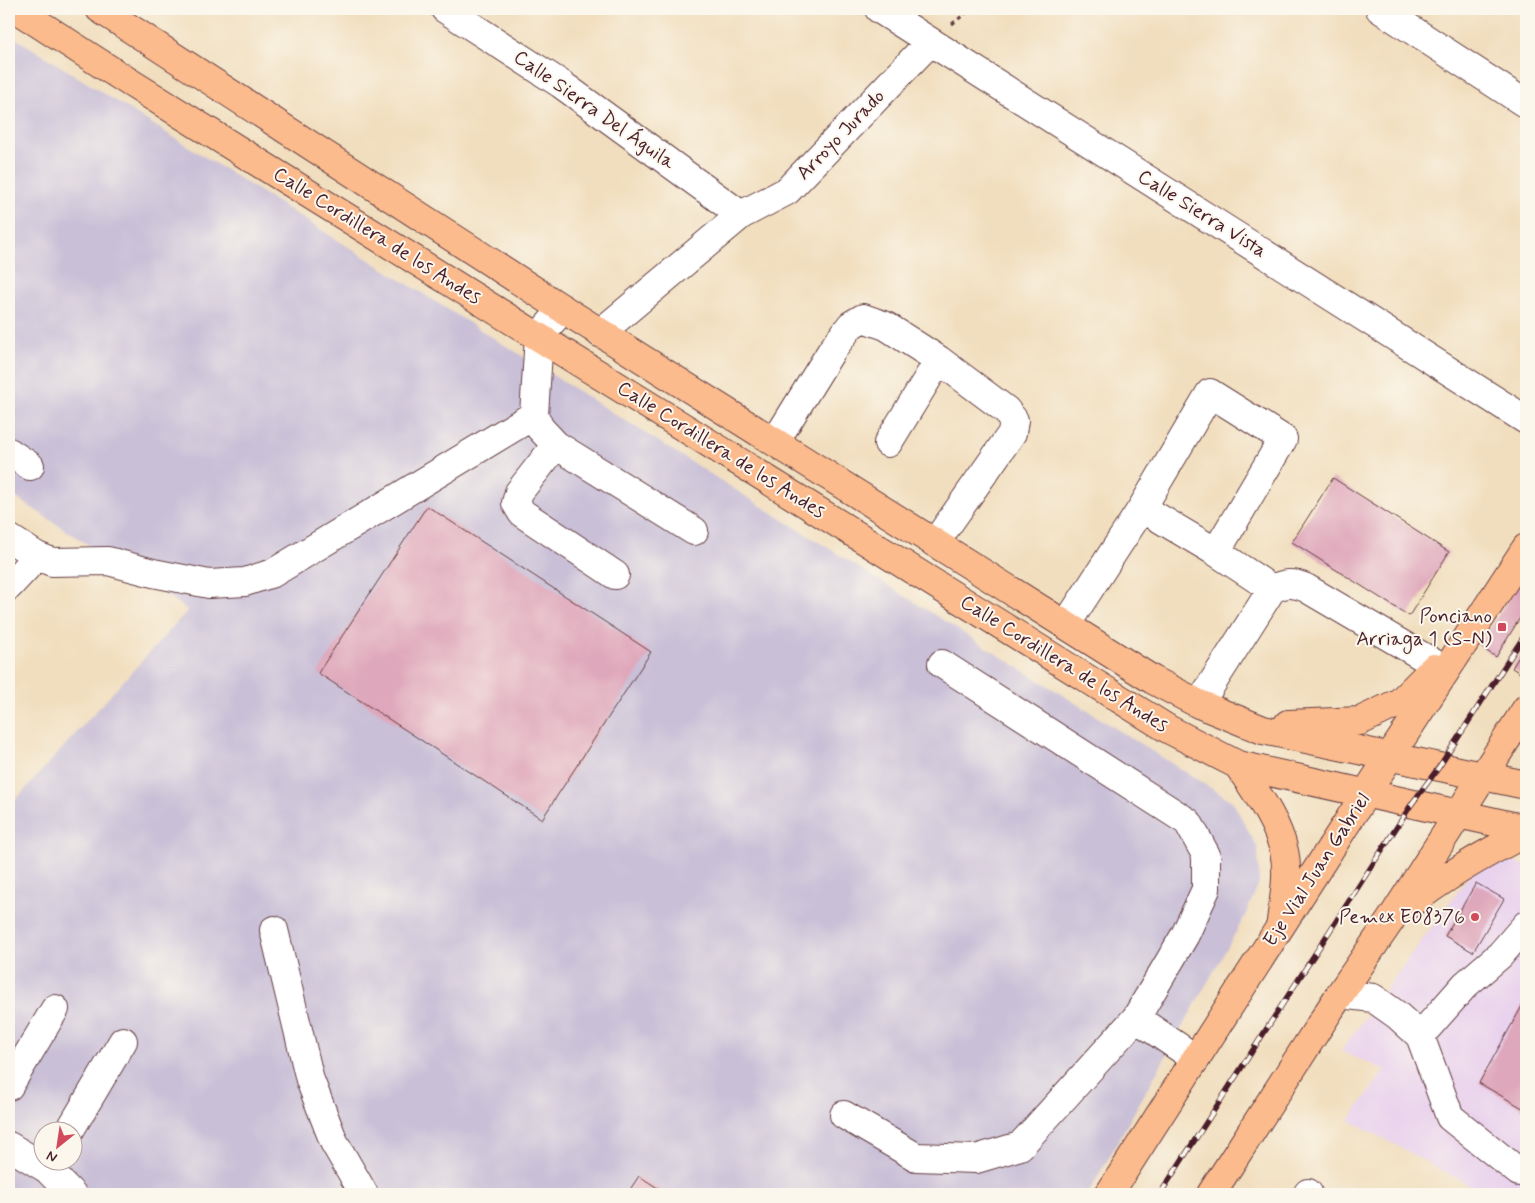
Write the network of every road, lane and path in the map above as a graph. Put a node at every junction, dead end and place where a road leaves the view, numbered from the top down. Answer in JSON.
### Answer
{"nodes":[{"id":1,"x":16,"y":9,"type":"edge"},
{"id":2,"x":100,"y":9,"type":"edge"},
{"id":3,"x":445,"y":9,"type":"edge"},
{"id":4,"x":879,"y":9,"type":"edge"},
{"id":5,"x":1380,"y":9,"type":"edge"},
{"id":6,"x":930,"y":42,"type":"junction"},
{"id":7,"x":1526,"y":104,"type":"edge"},
{"id":8,"x":741,"y":215,"type":"junction"},
{"id":9,"x":562,"y":309,"type":"junction"},
{"id":10,"x":600,"y":333,"type":"junction"},
{"id":11,"x":539,"y":336,"type":"junction"},
{"id":12,"x":939,"y":360,"type":"junction"},
{"id":13,"x":534,"y":415,"type":"junction"},
{"id":14,"x":1526,"y":420,"type":"edge"},
{"id":15,"x":775,"y":442,"type":"junction"},
{"id":16,"x":888,"y":443,"type":"dead end"},
{"id":17,"x":556,"y":445,"type":"junction"},
{"id":18,"x":1142,"y":508,"type":"junction"},
{"id":19,"x":694,"y":531,"type":"dead end"},
{"id":20,"x":9,"y":538,"type":"edge"},
{"id":21,"x":935,"y":543,"type":"junction"},
{"id":22,"x":1526,"y":548,"type":"edge"},
{"id":23,"x":1216,"y":552,"type":"junction"},
{"id":24,"x":37,"y":556,"type":"junction"},
{"id":25,"x":615,"y":575,"type":"dead end"},
{"id":26,"x":9,"y":586,"type":"edge"},
{"id":27,"x":1272,"y":588,"type":"junction"},
{"id":28,"x":1066,"y":624,"type":"junction"},
{"id":29,"x":1466,"y":639,"type":"junction"},
{"id":30,"x":942,"y":664,"type":"dead end"},
{"id":31,"x":1437,"y":665,"type":"junction"},
{"id":32,"x":1199,"y":704,"type":"junction"},
{"id":33,"x":1526,"y":709,"type":"edge"},
{"id":34,"x":1232,"y":718,"type":"junction"},
{"id":35,"x":1390,"y":757,"type":"junction"},
{"id":36,"x":1238,"y":765,"type":"junction"},
{"id":37,"x":1482,"y":775,"type":"junction"},
{"id":38,"x":1526,"y":785,"type":"edge"},
{"id":39,"x":1366,"y":793,"type":"junction"},
{"id":40,"x":1458,"y":814,"type":"junction"},
{"id":41,"x":1526,"y":829,"type":"edge"},
{"id":42,"x":1526,"y":833,"type":"edge"},
{"id":43,"x":1390,"y":920,"type":"junction"},
{"id":44,"x":1526,"y":925,"type":"edge"},
{"id":45,"x":1281,"y":926,"type":"junction"},
{"id":46,"x":274,"y":930,"type":"dead end"},
{"id":47,"x":1340,"y":994,"type":"junction"},
{"id":48,"x":55,"y":1009,"type":"dead end"},
{"id":49,"x":1136,"y":1018,"type":"junction"},
{"id":50,"x":1420,"y":1036,"type":"junction"},
{"id":51,"x":123,"y":1041,"type":"dead end"},
{"id":52,"x":1196,"y":1059,"type":"junction"},
{"id":53,"x":9,"y":1086,"type":"edge"},
{"id":54,"x":844,"y":1115,"type":"dead end"},
{"id":55,"x":76,"y":1120,"type":"edge"},
{"id":56,"x":9,"y":1146,"type":"edge"},
{"id":57,"x":32,"y":1157,"type":"edge"},
{"id":58,"x":53,"y":1170,"type":"edge"},
{"id":59,"x":1526,"y":1172,"type":"edge"},
{"id":60,"x":72,"y":1194,"type":"edge"},
{"id":61,"x":364,"y":1194,"type":"edge"},
{"id":62,"x":1109,"y":1194,"type":"edge"},
{"id":63,"x":1211,"y":1194,"type":"edge"}],
"edges":[{"from":1,"to":11,"type":"main road","name":"Calle Cordillera de los Andes"},
{"from":2,"to":9,"type":"main road","name":"Calle Cordillera de los Andes"},
{"from":3,"to":8,"type":"street","name":"Calle Sierra Del Águila"},
{"from":4,"to":6,"type":"street","name":"Calle Sierra Vista"},
{"from":5,"to":7,"type":"street"},
{"from":6,"to":8,"type":"street","name":"Arroyo Jurado"},
{"from":6,"to":14,"type":"street","name":"Calle Sierra Vista"},
{"from":8,"to":10,"type":"street","name":"Arroyo Jurado"},
{"from":9,"to":10,"type":"main road","name":"Calle Cordillera de los Andes"},
{"from":9,"to":11,"type":"street"},
{"from":10,"to":15,"type":"main road","name":"Calle Cordillera de los Andes"},
{"from":11,"to":13,"type":"street"},
{"from":11,"to":36,"type":"main road","name":"Calle Cordillera de los Andes"},
{"from":12,"to":15,"type":"street"},
{"from":12,"to":16,"type":"street"},
{"from":12,"to":21,"type":"street"},
{"from":13,"to":17,"type":"street"},
{"from":13,"to":24,"type":"street"},
{"from":15,"to":21,"type":"main road","name":"Calle Cordillera de los Andes"},
{"from":17,"to":19,"type":"street"},
{"from":17,"to":25,"type":"street"},
{"from":18,"to":23,"type":"street"},
{"from":18,"to":23,"type":"street"},
{"from":18,"to":28,"type":"street"},
{"from":20,"to":24,"type":"street"},
{"from":21,"to":28,"type":"main road","name":"Calle Cordillera de los Andes"},
{"from":22,"to":29,"type":"main road","name":"Eje Vial Juan Gabriel"},
{"from":23,"to":27,"type":"street"},
{"from":24,"to":26,"type":"street"},
{"from":27,"to":31,"type":"street"},
{"from":27,"to":32,"type":"street"},
{"from":28,"to":32,"type":"main road","name":"Calle Cordillera de los Andes"},
{"from":29,"to":31,"type":"main road"},
{"from":29,"to":35,"type":"main road","name":"Eje Vial Juan Gabriel"},
{"from":30,"to":49,"type":"street"},
{"from":31,"to":34,"type":"main road"},
{"from":32,"to":34,"type":"main road","name":"Calle Cordillera de los Andes"},
{"from":33,"to":37,"type":"main road"},
{"from":34,"to":35,"type":"main road","name":"Calle Cordillera de los Andes"},
{"from":35,"to":37,"type":"main road","name":"Calle Cordillera de los Andes"},
{"from":35,"to":39,"type":"main road","name":"Eje Vial Juan Gabriel"},
{"from":36,"to":39,"type":"main road","name":"Calle Cordillera de los Andes"},
{"from":36,"to":45,"type":"main road"},
{"from":37,"to":38,"type":"main road","name":"Calle Cordillera de los Andes"},
{"from":37,"to":40,"type":"main road"},
{"from":39,"to":40,"type":"main road","name":"Calle Cordillera de los Andes"},
{"from":39,"to":45,"type":"main road","name":"Eje Vial Juan Gabriel"},
{"from":40,"to":41,"type":"main road","name":"Calle Cordillera de los Andes"},
{"from":40,"to":43,"type":"main road"},
{"from":42,"to":43,"type":"main road"},
{"from":43,"to":47,"type":"main road"},
{"from":44,"to":50,"type":"street"},
{"from":45,"to":52,"type":"main road","name":"Eje Vial Juan Gabriel"},
{"from":46,"to":61,"type":"street"},
{"from":47,"to":50,"type":"street"},
{"from":47,"to":63,"type":"main road"},
{"from":48,"to":53,"type":"street"},
{"from":49,"to":52,"type":"street"},
{"from":49,"to":54,"type":"street"},
{"from":50,"to":59,"type":"street"},
{"from":51,"to":55,"type":"street"},
{"from":52,"to":62,"type":"main road","name":"Eje Vial Juan Gabriel"},
{"from":56,"to":57,"type":"street"},
{"from":58,"to":60,"type":"street"}]}
